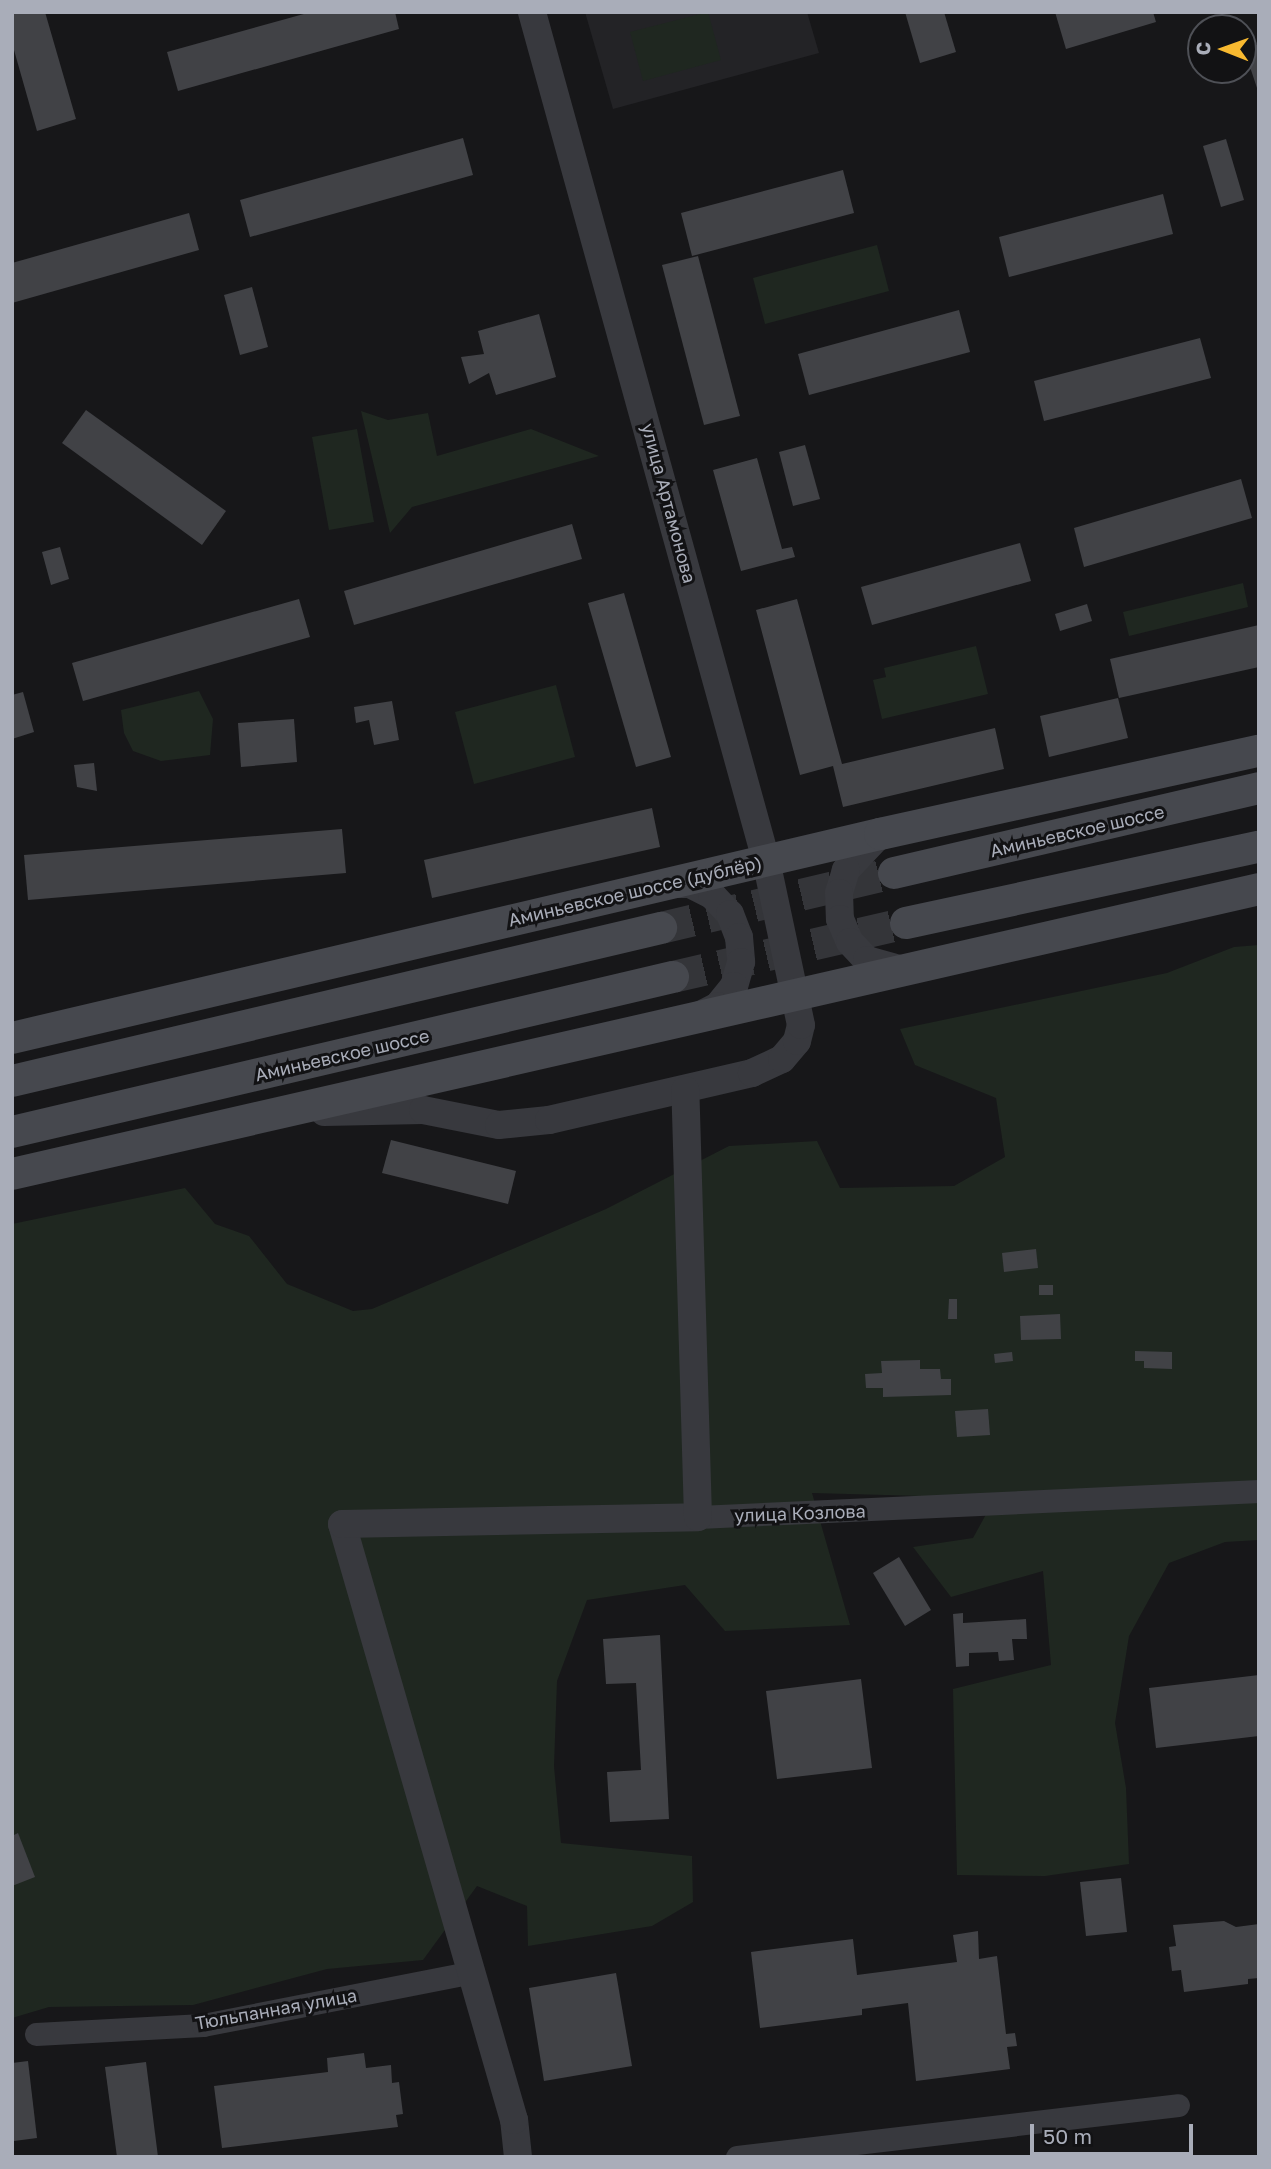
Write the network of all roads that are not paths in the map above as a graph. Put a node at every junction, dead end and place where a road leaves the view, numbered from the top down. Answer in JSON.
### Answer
{"nodes":[{"id":1,"x":532,"y":12,"type":"edge"},
{"id":2,"x":1259,"y":751,"type":"edge"},
{"id":3,"x":1259,"y":788,"type":"edge"},
{"id":4,"x":880,"y":834,"type":"junction"},
{"id":5,"x":1259,"y":847,"type":"edge"},
{"id":6,"x":766,"y":860,"type":"junction"},
{"id":7,"x":894,"y":873,"type":"tunnel mouth"},
{"id":8,"x":663,"y":884,"type":"junction"},
{"id":9,"x":1259,"y":889,"type":"edge"},
{"id":10,"x":906,"y":923,"type":"tunnel mouth"},
{"id":11,"x":661,"y":928,"type":"tunnel mouth"},
{"id":12,"x":907,"y":971,"type":"junction"},
{"id":13,"x":673,"y":978,"type":"tunnel mouth"},
{"id":14,"x":797,"y":996,"type":"junction"},
{"id":15,"x":692,"y":1018,"type":"junction"},
{"id":16,"x":12,"y":1038,"type":"edge"},
{"id":17,"x":12,"y":1081,"type":"edge"},
{"id":18,"x":685,"y":1090,"type":"junction"},
{"id":19,"x":280,"y":1114,"type":"junction"},
{"id":20,"x":12,"y":1132,"type":"edge"},
{"id":21,"x":12,"y":1174,"type":"edge"},
{"id":22,"x":1259,"y":1491,"type":"edge"},
{"id":23,"x":698,"y":1517,"type":"junction"},
{"id":24,"x":472,"y":1972,"type":"junction"},
{"id":25,"x":36,"y":2034,"type":"dead end"},
{"id":26,"x":1178,"y":2105,"type":"dead end"},
{"id":27,"x":518,"y":2157,"type":"edge"},
{"id":28,"x":737,"y":2157,"type":"edge"}],
"edges":[{"from":1,"to":6,"type":"street","name":"улица Артамонова"},
{"from":2,"to":4,"type":"main road","name":"Аминьевское шоссе (дублёр)"},
{"from":3,"to":7,"type":"main road","name":"Аминьевское шоссе"},
{"from":4,"to":6,"type":"main road","name":"Аминьевское шоссе (дублёр)"},
{"from":4,"to":12,"type":"street"},
{"from":5,"to":10,"type":"main road"},
{"from":6,"to":8,"type":"main road","name":"Аминьевское шоссе (дублёр)"},
{"from":6,"to":14,"type":"street","name":"улица Артамонова"},
{"from":8,"to":15,"type":"street"},
{"from":8,"to":16,"type":"main road","name":"Аминьевское шоссе (дублёр)"},
{"from":9,"to":12,"type":"main road"},
{"from":11,"to":17,"type":"main road"},
{"from":12,"to":14,"type":"main road"},
{"from":13,"to":20,"type":"main road","name":"Аминьевское шоссе"},
{"from":14,"to":15,"type":"main road"},
{"from":14,"to":18,"type":"street","name":"улица Артамонова"},
{"from":15,"to":19,"type":"main road"},
{"from":18,"to":19,"type":"street","name":"улица Артамонова"},
{"from":18,"to":23,"type":"street"},
{"from":19,"to":21,"type":"main road"},
{"from":22,"to":23,"type":"street","name":"улица Козлова"},
{"from":23,"to":24,"type":"street","name":"улица Козлова"},
{"from":24,"to":25,"type":"street","name":"Тюльпанная улица"},
{"from":24,"to":27,"type":"street"},
{"from":26,"to":28,"type":"street"}]}
